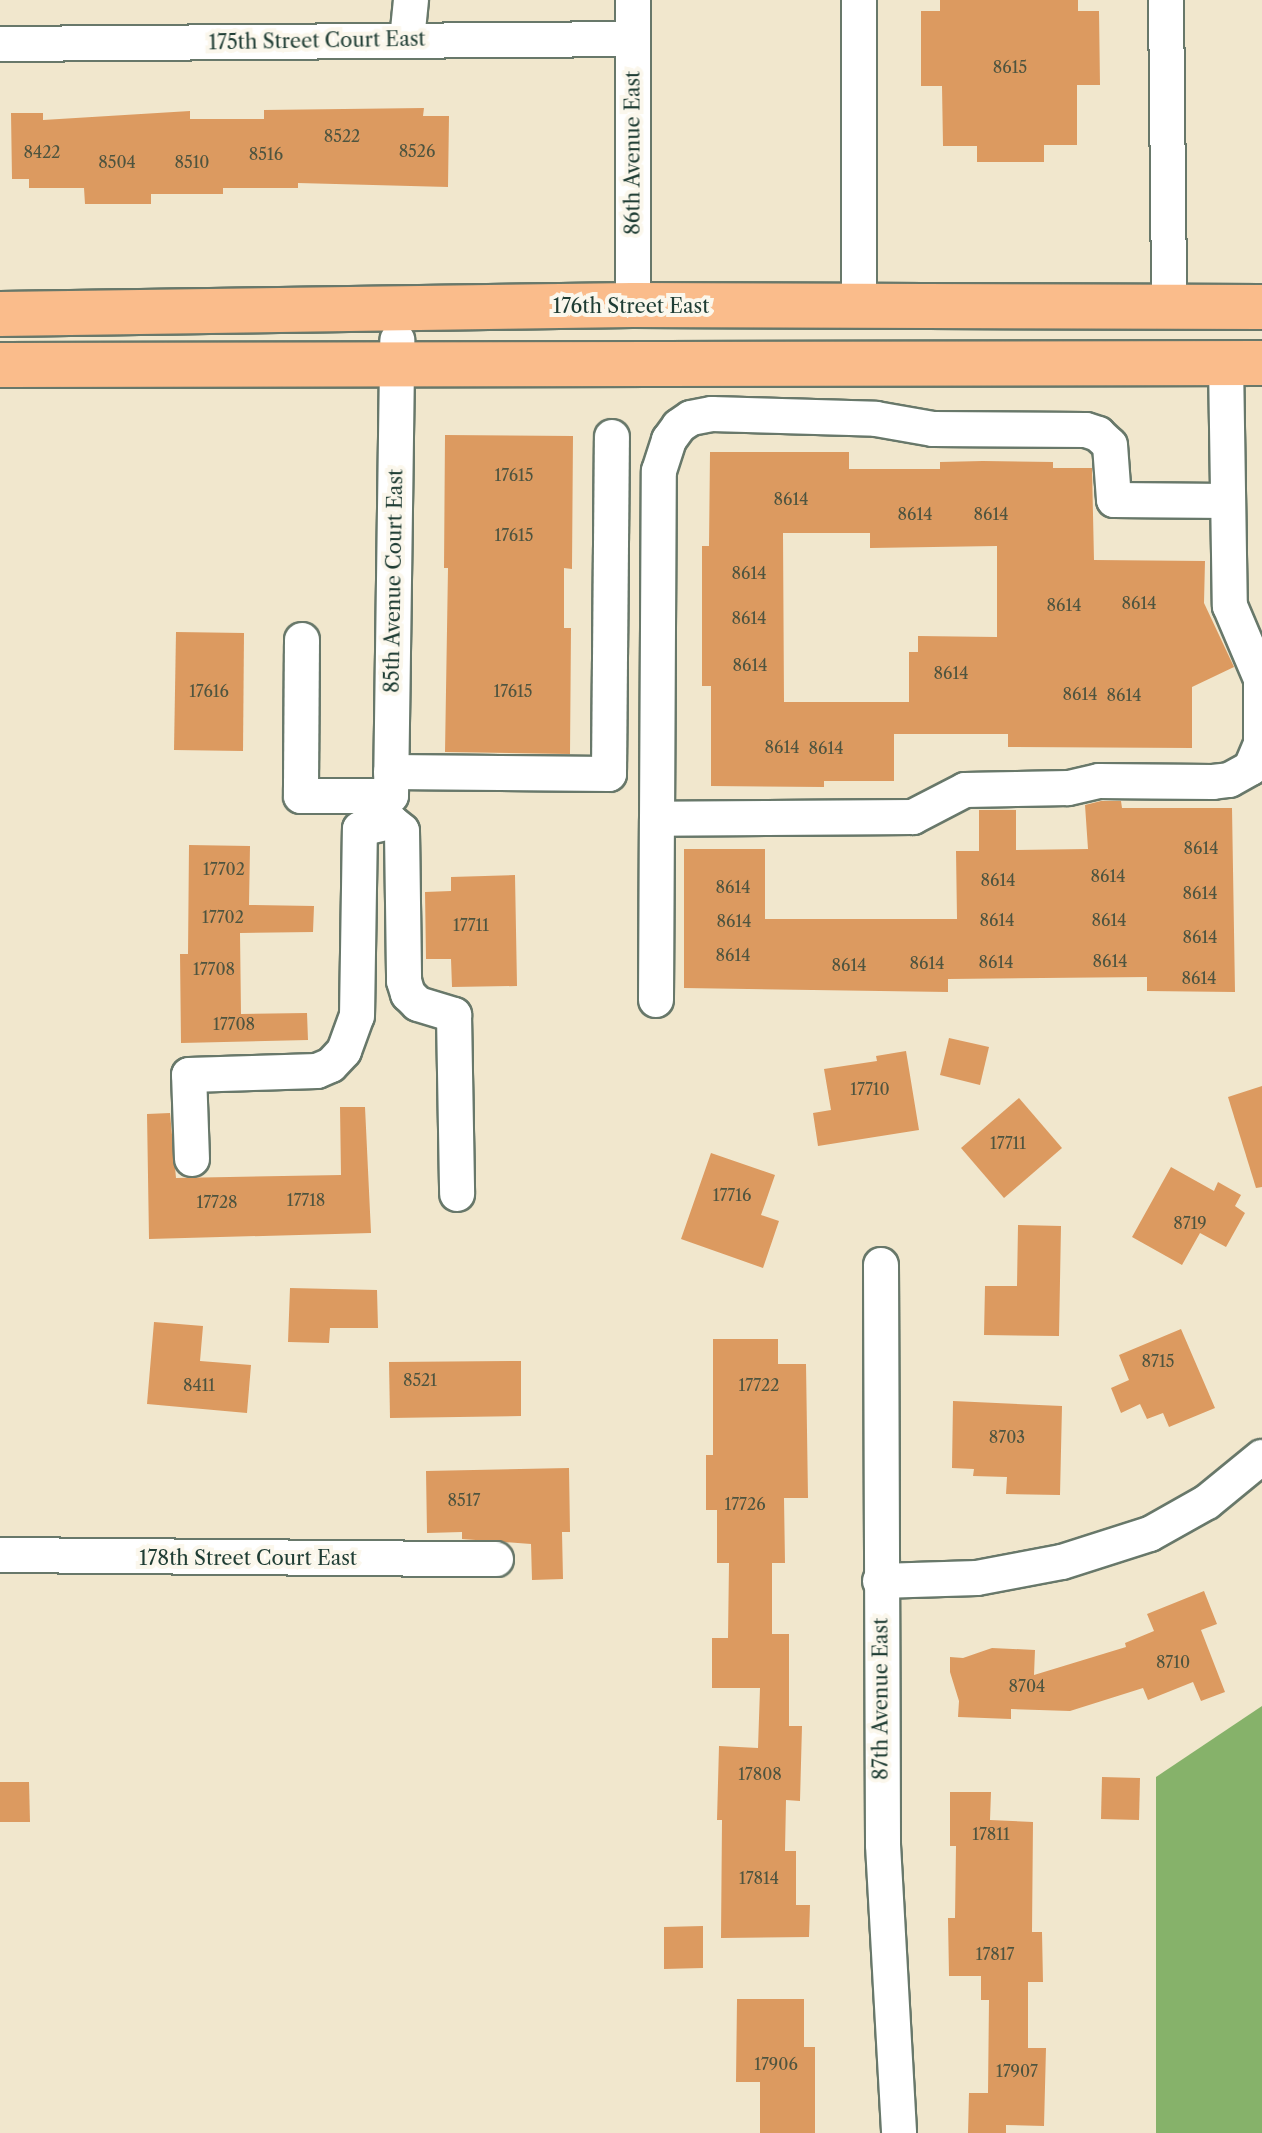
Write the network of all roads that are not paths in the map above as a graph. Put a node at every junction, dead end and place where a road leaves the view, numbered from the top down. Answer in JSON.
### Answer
{"nodes":[{"id":1,"x":411,"y":0,"type":"edge"},
{"id":2,"x":633,"y":0,"type":"edge"},
{"id":3,"x":859,"y":0,"type":"edge"},
{"id":4,"x":1166,"y":0,"type":"edge"},
{"id":5,"x":633,"y":39,"type":"junction"},
{"id":6,"x":407,"y":40,"type":"junction"},
{"id":7,"x":0,"y":44,"type":"edge"},
{"id":8,"x":633,"y":305,"type":"junction"},
{"id":9,"x":859,"y":306,"type":"junction"},
{"id":10,"x":1169,"y":306,"type":"junction"},
{"id":11,"x":1262,"y":307,"type":"edge"},
{"id":12,"x":0,"y":314,"type":"edge"},
{"id":13,"x":397,"y":352,"type":"junction"},
{"id":14,"x":1244,"y":363,"type":"edge"},
{"id":15,"x":0,"y":365,"type":"edge"},
{"id":16,"x":612,"y":437,"type":"dead end"},
{"id":17,"x":1228,"y":501,"type":"junction"},
{"id":18,"x":302,"y":640,"type":"dead end"},
{"id":19,"x":1256,"y":776,"type":"edge"},
{"id":20,"x":391,"y":797,"type":"junction"},
{"id":21,"x":657,"y":819,"type":"junction"},
{"id":22,"x":656,"y":1000,"type":"dead end"},
{"id":23,"x":192,"y":1159,"type":"dead end"},
{"id":24,"x":457,"y":1194,"type":"dead end"},
{"id":25,"x":881,"y":1265,"type":"dead end"},
{"id":26,"x":1262,"y":1457,"type":"edge"},
{"id":27,"x":0,"y":1555,"type":"edge"},
{"id":28,"x":496,"y":1559,"type":"dead end"},
{"id":29,"x":880,"y":1581,"type":"junction"},
{"id":30,"x":899,"y":2133,"type":"edge"}],
"edges":[{"from":1,"to":6,"type":"street"},
{"from":2,"to":5,"type":"street","name":"86th Avenue East"},
{"from":3,"to":9,"type":"street"},
{"from":4,"to":10,"type":"street"},
{"from":5,"to":6,"type":"street","name":"175th Street Court East"},
{"from":5,"to":8,"type":"street","name":"86th Avenue East"},
{"from":6,"to":7,"type":"street","name":"175th Street Court East"},
{"from":8,"to":9,"type":"main road","name":"176th Street East"},
{"from":8,"to":12,"type":"main road","name":"176th Street East"},
{"from":8,"to":13,"type":"main road"},
{"from":9,"to":10,"type":"main road","name":"176th Street East"},
{"from":10,"to":11,"type":"main road","name":"176th Street East"},
{"from":13,"to":14,"type":"main road"},
{"from":13,"to":15,"type":"main road"},
{"from":13,"to":20,"type":"street","name":"85th Avenue Court East"},
{"from":14,"to":17,"type":"street"},
{"from":16,"to":20,"type":"street"},
{"from":17,"to":19,"type":"street"},
{"from":17,"to":21,"type":"street"},
{"from":18,"to":20,"type":"street"},
{"from":19,"to":21,"type":"street"},
{"from":20,"to":23,"type":"street"},
{"from":20,"to":24,"type":"street","name":"85th Avenue Court East"},
{"from":21,"to":22,"type":"street"},
{"from":25,"to":29,"type":"street","name":"87th Avenue East"},
{"from":26,"to":29,"type":"street"},
{"from":27,"to":28,"type":"street","name":"178th Street Court East"},
{"from":29,"to":30,"type":"street","name":"87th Avenue East"}]}
